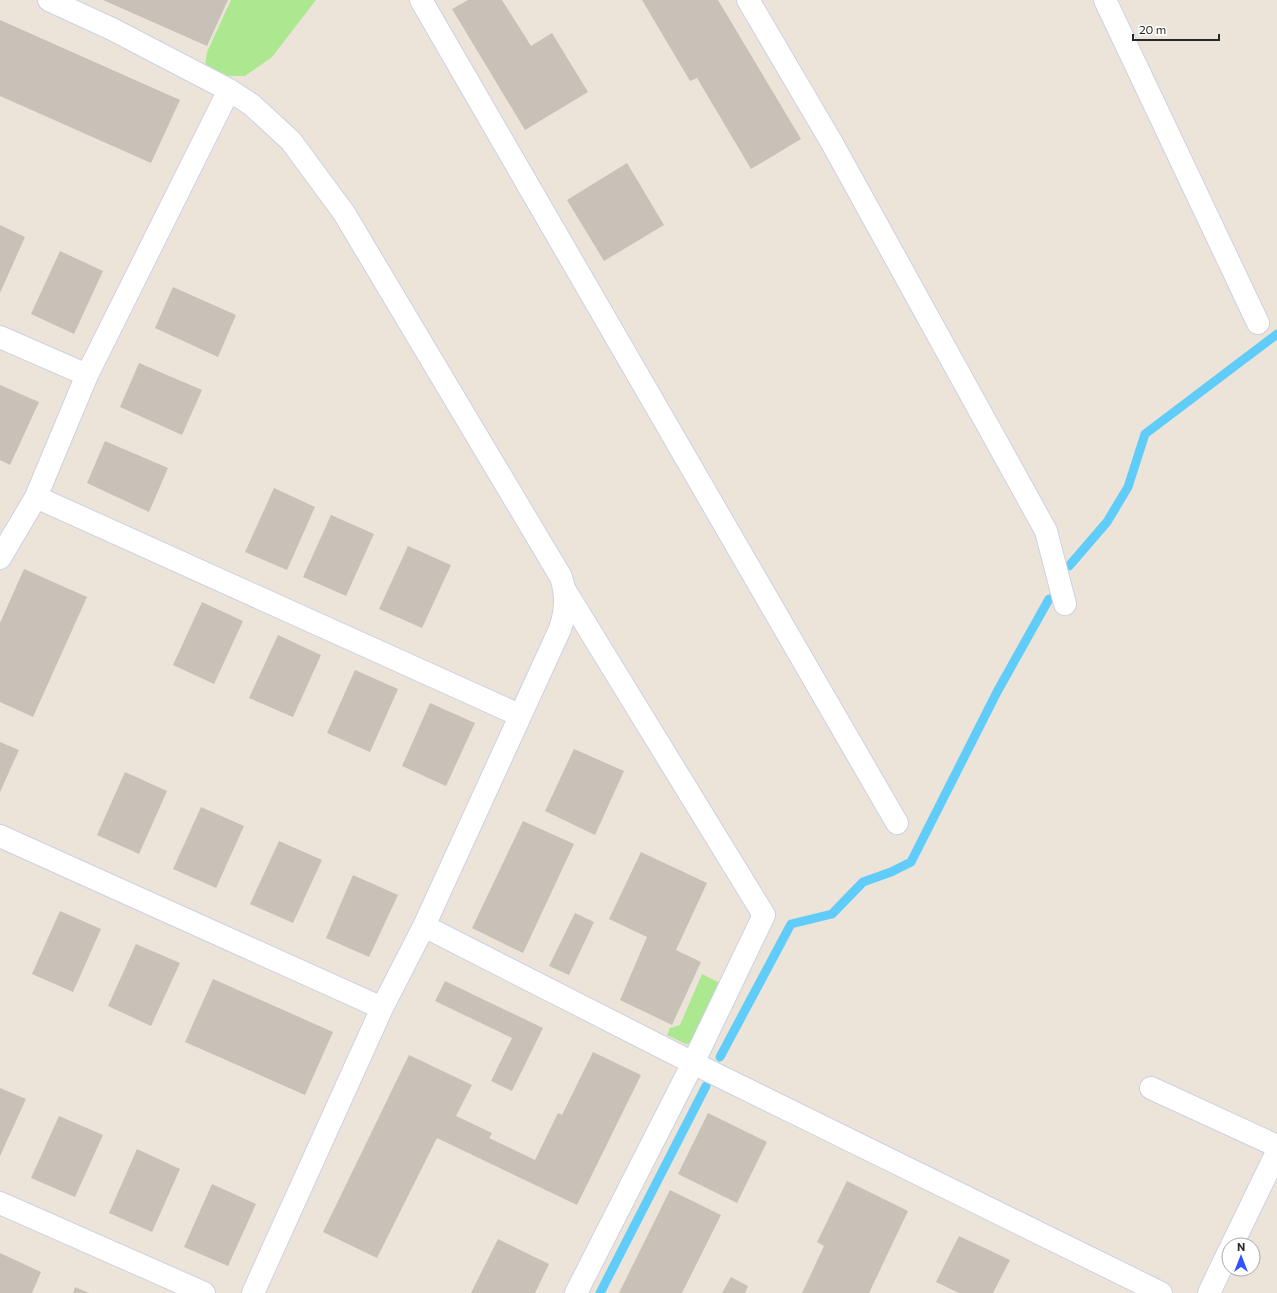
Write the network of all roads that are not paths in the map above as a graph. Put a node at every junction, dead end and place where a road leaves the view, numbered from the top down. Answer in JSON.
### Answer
{"nodes":[{"id":1,"x":49,"y":0,"type":"edge"},
{"id":2,"x":420,"y":0,"type":"edge"},
{"id":3,"x":748,"y":0,"type":"edge"},
{"id":4,"x":1105,"y":0,"type":"edge"},
{"id":5,"x":229,"y":90,"type":"junction"},
{"id":6,"x":1258,"y":322,"type":"dead end"},
{"id":7,"x":0,"y":337,"type":"edge"},
{"id":8,"x":87,"y":375,"type":"junction"},
{"id":9,"x":36,"y":497,"type":"junction"},
{"id":10,"x":0,"y":558,"type":"edge"},
{"id":11,"x":566,"y":592,"type":"junction"},
{"id":12,"x":1064,"y":604,"type":"dead end"},
{"id":13,"x":519,"y":715,"type":"junction"},
{"id":14,"x":897,"y":823,"type":"dead end"},
{"id":15,"x":0,"y":836,"type":"edge"},
{"id":16,"x":424,"y":926,"type":"junction"},
{"id":17,"x":382,"y":1008,"type":"junction"},
{"id":18,"x":693,"y":1063,"type":"junction"},
{"id":19,"x":1151,"y":1088,"type":"dead end"},
{"id":20,"x":1277,"y":1146,"type":"edge"},
{"id":21,"x":1277,"y":1152,"type":"edge"},
{"id":22,"x":0,"y":1203,"type":"edge"},
{"id":23,"x":1236,"y":1237,"type":"edge"},
{"id":24,"x":1221,"y":1268,"type":"edge"},
{"id":25,"x":204,"y":1293,"type":"edge"},
{"id":26,"x":253,"y":1293,"type":"edge"},
{"id":27,"x":576,"y":1293,"type":"edge"},
{"id":28,"x":1161,"y":1293,"type":"edge"},
{"id":29,"x":1209,"y":1293,"type":"edge"}],
"edges":[{"from":1,"to":5,"type":"street"},
{"from":2,"to":14,"type":"street"},
{"from":3,"to":12,"type":"street"},
{"from":4,"to":6,"type":"street"},
{"from":5,"to":8,"type":"street"},
{"from":5,"to":11,"type":"street"},
{"from":7,"to":8,"type":"street"},
{"from":8,"to":9,"type":"street"},
{"from":9,"to":10,"type":"street"},
{"from":9,"to":13,"type":"street"},
{"from":11,"to":13,"type":"street"},
{"from":11,"to":18,"type":"street"},
{"from":13,"to":16,"type":"street"},
{"from":15,"to":17,"type":"street"},
{"from":16,"to":17,"type":"street"},
{"from":16,"to":18,"type":"street"},
{"from":17,"to":26,"type":"street"},
{"from":18,"to":27,"type":"street"},
{"from":18,"to":28,"type":"street"},
{"from":19,"to":20,"type":"street"},
{"from":21,"to":23,"type":"street"},
{"from":22,"to":25,"type":"street"},
{"from":24,"to":29,"type":"street"}]}
